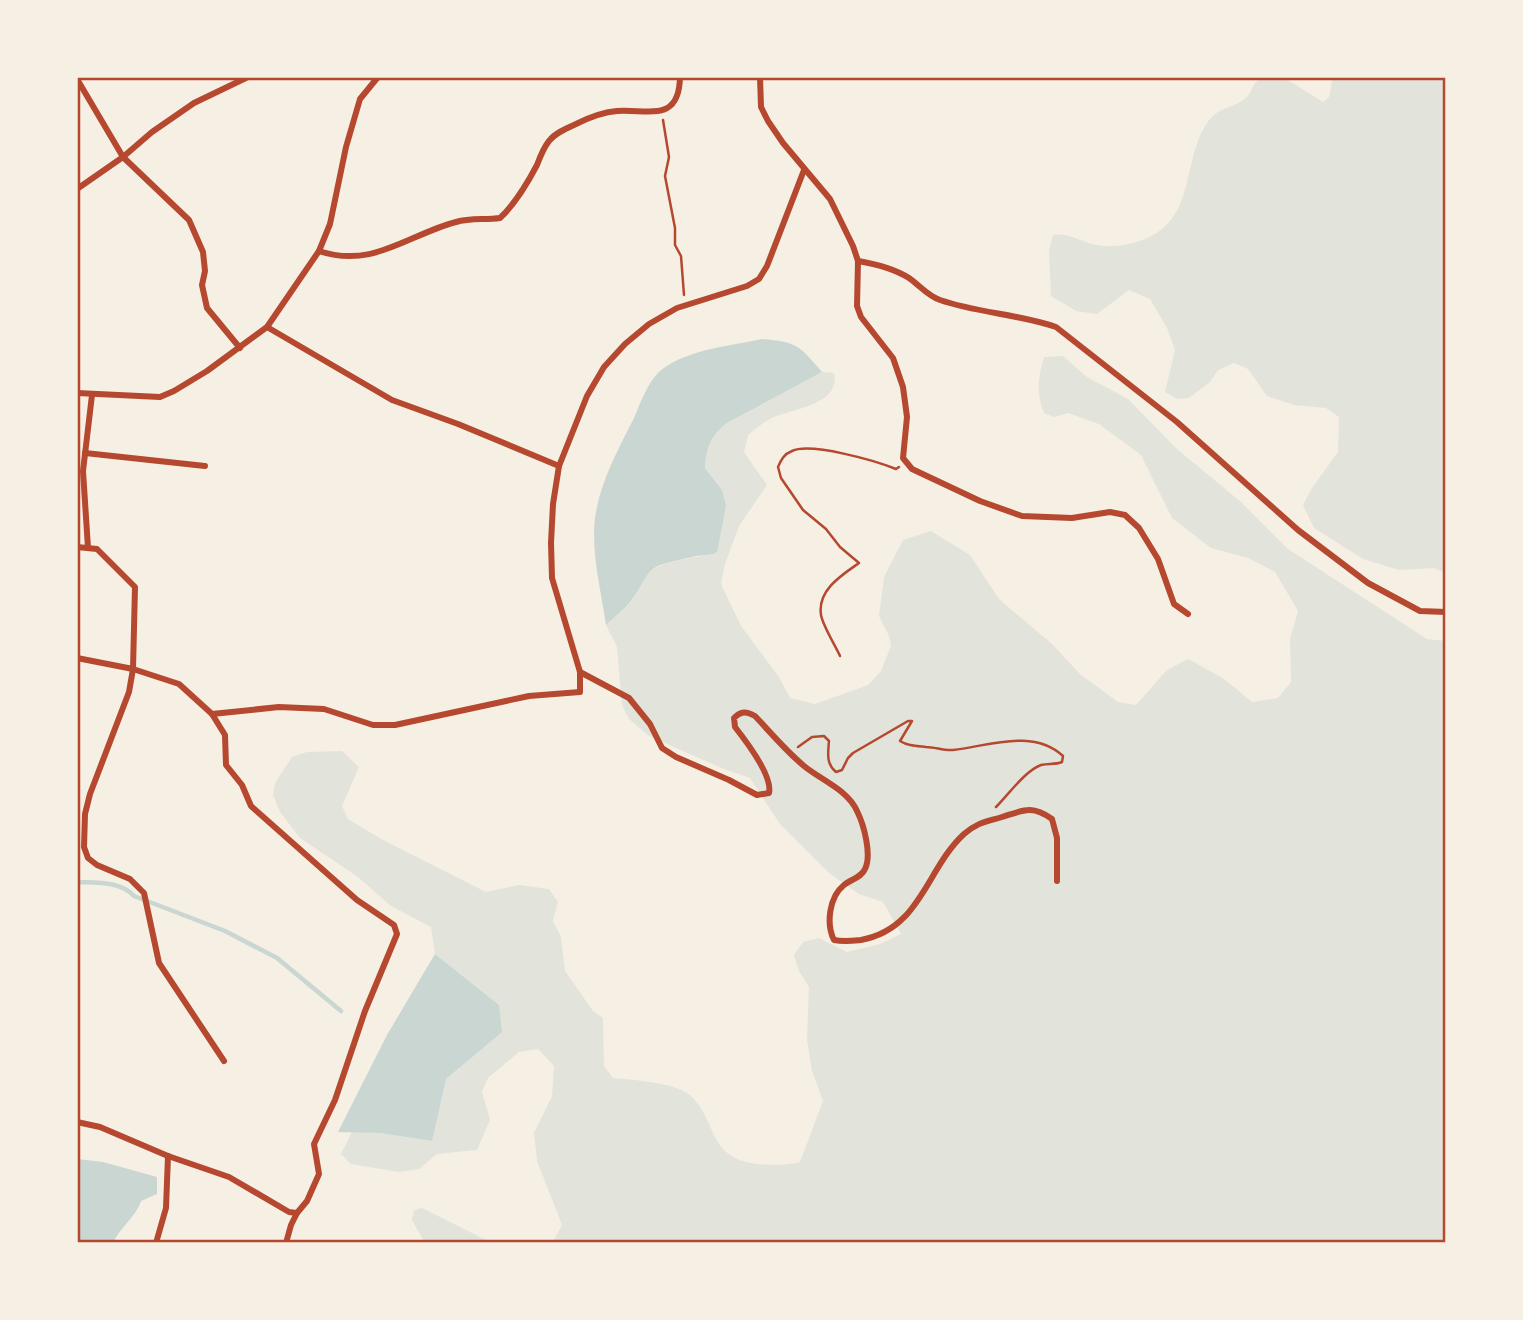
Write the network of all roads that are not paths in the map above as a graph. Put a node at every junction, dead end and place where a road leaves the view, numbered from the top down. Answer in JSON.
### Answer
{"nodes":[{"id":1,"x":248,"y":77,"type":"edge"},
{"id":2,"x":378,"y":77,"type":"edge"},
{"id":3,"x":680,"y":77,"type":"edge"},
{"id":4,"x":760,"y":77,"type":"edge"},
{"id":5,"x":77,"y":79,"type":"edge"},
{"id":6,"x":122,"y":157,"type":"junction"},
{"id":7,"x":804,"y":170,"type":"junction"},
{"id":8,"x":77,"y":189,"type":"edge"},
{"id":9,"x":319,"y":251,"type":"junction"},
{"id":10,"x":858,"y":261,"type":"junction"},
{"id":11,"x":267,"y":327,"type":"junction"},
{"id":12,"x":240,"y":348,"type":"junction"},
{"id":13,"x":77,"y":393,"type":"edge"},
{"id":14,"x":92,"y":395,"type":"junction"},
{"id":15,"x":85,"y":453,"type":"junction"},
{"id":16,"x":205,"y":466,"type":"dead end"},
{"id":17,"x":559,"y":466,"type":"junction"},
{"id":18,"x":77,"y":547,"type":"edge"},
{"id":19,"x":88,"y":548,"type":"junction"},
{"id":20,"x":1446,"y":612,"type":"edge"},
{"id":21,"x":1188,"y":614,"type":"dead end"},
{"id":22,"x":77,"y":658,"type":"edge"},
{"id":23,"x":133,"y":668,"type":"junction"},
{"id":24,"x":580,"y":672,"type":"junction"},
{"id":25,"x":212,"y":714,"type":"junction"},
{"id":26,"x":1057,"y":881,"type":"dead end"},
{"id":27,"x":224,"y":1061,"type":"dead end"},
{"id":28,"x":77,"y":1122,"type":"edge"},
{"id":29,"x":168,"y":1156,"type":"junction"},
{"id":30,"x":297,"y":1213,"type":"junction"},
{"id":31,"x":156,"y":1243,"type":"edge"},
{"id":32,"x":286,"y":1243,"type":"edge"}],
"edges":[{"from":1,"to":6,"type":"street"},
{"from":2,"to":9,"type":"street"},
{"from":3,"to":9,"type":"street"},
{"from":4,"to":7,"type":"street"},
{"from":5,"to":6,"type":"street"},
{"from":6,"to":8,"type":"street"},
{"from":6,"to":12,"type":"street"},
{"from":7,"to":10,"type":"street"},
{"from":7,"to":17,"type":"street"},
{"from":9,"to":11,"type":"street"},
{"from":10,"to":20,"type":"street"},
{"from":10,"to":21,"type":"street"},
{"from":11,"to":12,"type":"street"},
{"from":11,"to":17,"type":"street"},
{"from":12,"to":14,"type":"street"},
{"from":13,"to":14,"type":"street"},
{"from":14,"to":15,"type":"street"},
{"from":15,"to":16,"type":"street"},
{"from":15,"to":19,"type":"street"},
{"from":17,"to":24,"type":"street"},
{"from":18,"to":19,"type":"street"},
{"from":19,"to":23,"type":"street"},
{"from":22,"to":23,"type":"street"},
{"from":23,"to":25,"type":"street"},
{"from":23,"to":27,"type":"street"},
{"from":24,"to":25,"type":"street"},
{"from":24,"to":26,"type":"street"},
{"from":25,"to":30,"type":"street"},
{"from":28,"to":29,"type":"street"},
{"from":29,"to":30,"type":"street"},
{"from":29,"to":31,"type":"street"},
{"from":30,"to":32,"type":"street"}]}
